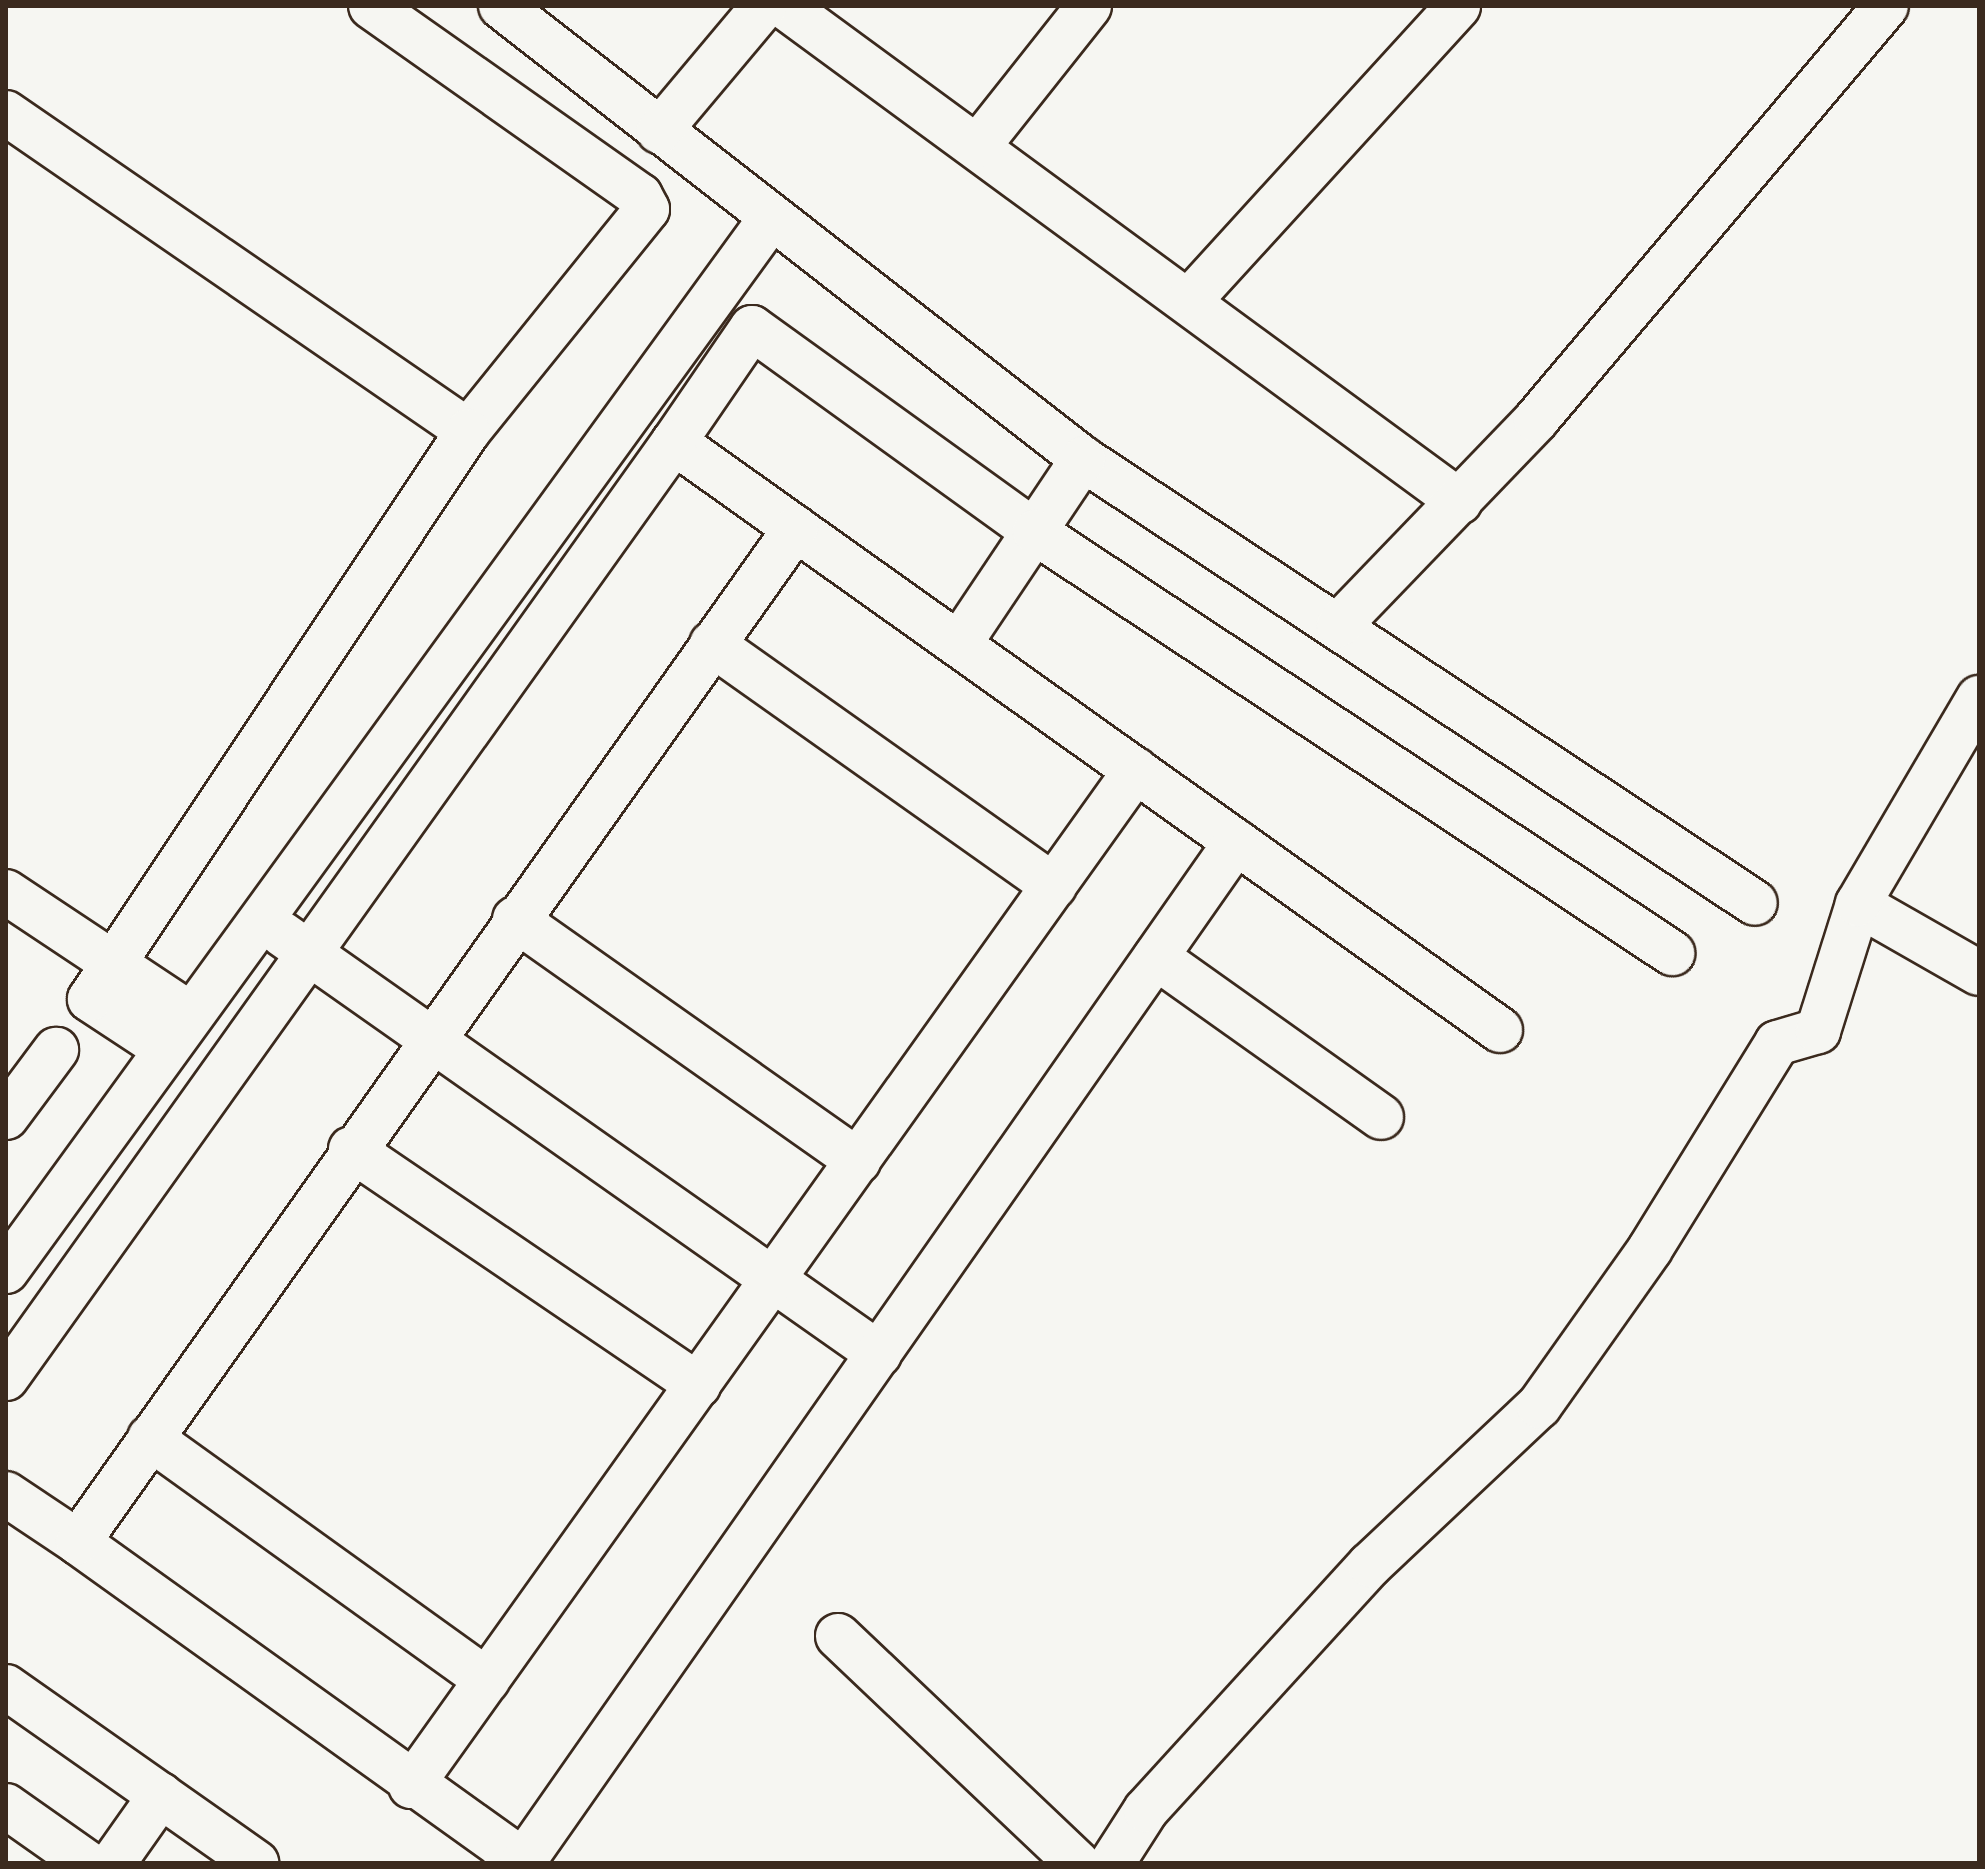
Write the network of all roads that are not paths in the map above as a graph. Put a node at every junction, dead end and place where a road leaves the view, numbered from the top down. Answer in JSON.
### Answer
{"nodes":[{"id":1,"x":371,"y":6,"type":"edge"},
{"id":2,"x":501,"y":6,"type":"edge"},
{"id":3,"x":764,"y":6,"type":"edge"},
{"id":4,"x":784,"y":6,"type":"edge"},
{"id":5,"x":1089,"y":6,"type":"edge"},
{"id":6,"x":1458,"y":6,"type":"edge"},
{"id":7,"x":1886,"y":6,"type":"edge"},
{"id":8,"x":6,"y":113,"type":"edge"},
{"id":9,"x":659,"y":131,"type":"junction"},
{"id":10,"x":979,"y":145,"type":"junction"},
{"id":11,"x":771,"y":218,"type":"junction"},
{"id":12,"x":1189,"y":301,"type":"junction"},
{"id":13,"x":468,"y":431,"type":"junction"},
{"id":14,"x":674,"y":442,"type":"junction"},
{"id":15,"x":1083,"y":459,"type":"junction"},
{"id":16,"x":1460,"y":502,"type":"junction"},
{"id":17,"x":796,"y":528,"type":"junction"},
{"id":18,"x":1035,"y":532,"type":"junction"},
{"id":19,"x":1339,"y":625,"type":"junction"},
{"id":20,"x":712,"y":644,"type":"junction"},
{"id":21,"x":959,"y":644,"type":"junction"},
{"id":22,"x":1979,"y":698,"type":"edge"},
{"id":23,"x":1136,"y":770,"type":"junction"},
{"id":24,"x":1236,"y":842,"type":"junction"},
{"id":25,"x":1054,"y":886,"type":"junction"},
{"id":26,"x":6,"y":892,"type":"edge"},
{"id":27,"x":1755,"y":903,"type":"dead end"},
{"id":28,"x":1858,"y":904,"type":"junction"},
{"id":29,"x":515,"y":919,"type":"junction"},
{"id":30,"x":260,"y":920,"type":"junction"},
{"id":31,"x":307,"y":951,"type":"junction"},
{"id":32,"x":1672,"y":953,"type":"dead end"},
{"id":33,"x":1156,"y":957,"type":"junction"},
{"id":34,"x":114,"y":964,"type":"junction"},
{"id":35,"x":1979,"y":973,"type":"edge"},
{"id":36,"x":191,"y":1015,"type":"junction"},
{"id":37,"x":1500,"y":1030,"type":"dead end"},
{"id":38,"x":429,"y":1037,"type":"junction"},
{"id":39,"x":166,"y":1049,"type":"junction"},
{"id":40,"x":56,"y":1050,"type":"dead end"},
{"id":41,"x":6,"y":1117,"type":"edge"},
{"id":42,"x":1381,"y":1117,"type":"dead end"},
{"id":43,"x":351,"y":1149,"type":"junction"},
{"id":44,"x":858,"y":1161,"type":"junction"},
{"id":45,"x":6,"y":1271,"type":"edge"},
{"id":46,"x":772,"y":1280,"type":"junction"},
{"id":47,"x":879,"y":1354,"type":"junction"},
{"id":48,"x":6,"y":1378,"type":"edge"},
{"id":49,"x":698,"y":1385,"type":"junction"},
{"id":50,"x":150,"y":1438,"type":"junction"},
{"id":51,"x":6,"y":1494,"type":"edge"},
{"id":52,"x":78,"y":1542,"type":"junction"},
{"id":53,"x":838,"y":1636,"type":"dead end"},
{"id":54,"x":487,"y":1680,"type":"junction"},
{"id":55,"x":6,"y":1687,"type":"edge"},
{"id":56,"x":411,"y":1786,"type":"junction"},
{"id":57,"x":161,"y":1795,"type":"junction"},
{"id":58,"x":6,"y":1806,"type":"edge"},
{"id":59,"x":522,"y":1862,"type":"edge"},
{"id":60,"x":87,"y":1863,"type":"edge"},
{"id":61,"x":113,"y":1863,"type":"edge"},
{"id":62,"x":256,"y":1863,"type":"edge"},
{"id":63,"x":1077,"y":1863,"type":"edge"},
{"id":64,"x":1112,"y":1863,"type":"edge"}],
"edges":[{"from":1,"to":13,"type":"street"},
{"from":2,"to":9,"type":"street"},
{"from":3,"to":9,"type":"street"},
{"from":4,"to":10,"type":"street"},
{"from":5,"to":10,"type":"street"},
{"from":6,"to":12,"type":"street"},
{"from":7,"to":16,"type":"street"},
{"from":8,"to":13,"type":"street"},
{"from":9,"to":11,"type":"street"},
{"from":10,"to":12,"type":"street"},
{"from":11,"to":15,"type":"street"},
{"from":11,"to":30,"type":"street"},
{"from":12,"to":16,"type":"street"},
{"from":13,"to":34,"type":"street"},
{"from":14,"to":17,"type":"street"},
{"from":14,"to":18,"type":"street"},
{"from":14,"to":31,"type":"street"},
{"from":15,"to":18,"type":"street"},
{"from":15,"to":19,"type":"street"},
{"from":16,"to":19,"type":"street"},
{"from":17,"to":20,"type":"street"},
{"from":17,"to":21,"type":"street"},
{"from":18,"to":21,"type":"street"},
{"from":18,"to":32,"type":"street"},
{"from":19,"to":27,"type":"street"},
{"from":20,"to":25,"type":"street"},
{"from":20,"to":29,"type":"street"},
{"from":21,"to":23,"type":"street"},
{"from":22,"to":28,"type":"street"},
{"from":23,"to":24,"type":"street"},
{"from":23,"to":25,"type":"street"},
{"from":24,"to":33,"type":"street"},
{"from":24,"to":37,"type":"street"},
{"from":25,"to":44,"type":"street"},
{"from":26,"to":34,"type":"street"},
{"from":28,"to":35,"type":"street"},
{"from":28,"to":64,"type":"street"},
{"from":29,"to":38,"type":"street"},
{"from":29,"to":44,"type":"street"},
{"from":30,"to":31,"type":"street"},
{"from":30,"to":36,"type":"street"},
{"from":31,"to":38,"type":"street"},
{"from":31,"to":48,"type":"street"},
{"from":33,"to":42,"type":"street"},
{"from":33,"to":47,"type":"street"},
{"from":34,"to":36,"type":"street"},
{"from":34,"to":39,"type":"street"},
{"from":36,"to":39,"type":"street"},
{"from":38,"to":43,"type":"street"},
{"from":38,"to":46,"type":"street"},
{"from":39,"to":45,"type":"street"},
{"from":40,"to":41,"type":"street"},
{"from":43,"to":49,"type":"street"},
{"from":43,"to":50,"type":"street"},
{"from":44,"to":46,"type":"street"},
{"from":46,"to":47,"type":"street"},
{"from":46,"to":49,"type":"street"},
{"from":47,"to":59,"type":"street"},
{"from":49,"to":54,"type":"street"},
{"from":50,"to":52,"type":"street"},
{"from":50,"to":54,"type":"street"},
{"from":51,"to":52,"type":"street"},
{"from":52,"to":56,"type":"street"},
{"from":53,"to":63,"type":"street"},
{"from":54,"to":56,"type":"street"},
{"from":55,"to":57,"type":"street"},
{"from":56,"to":59,"type":"street"},
{"from":57,"to":61,"type":"street"},
{"from":57,"to":62,"type":"street"},
{"from":58,"to":60,"type":"street"}]}
